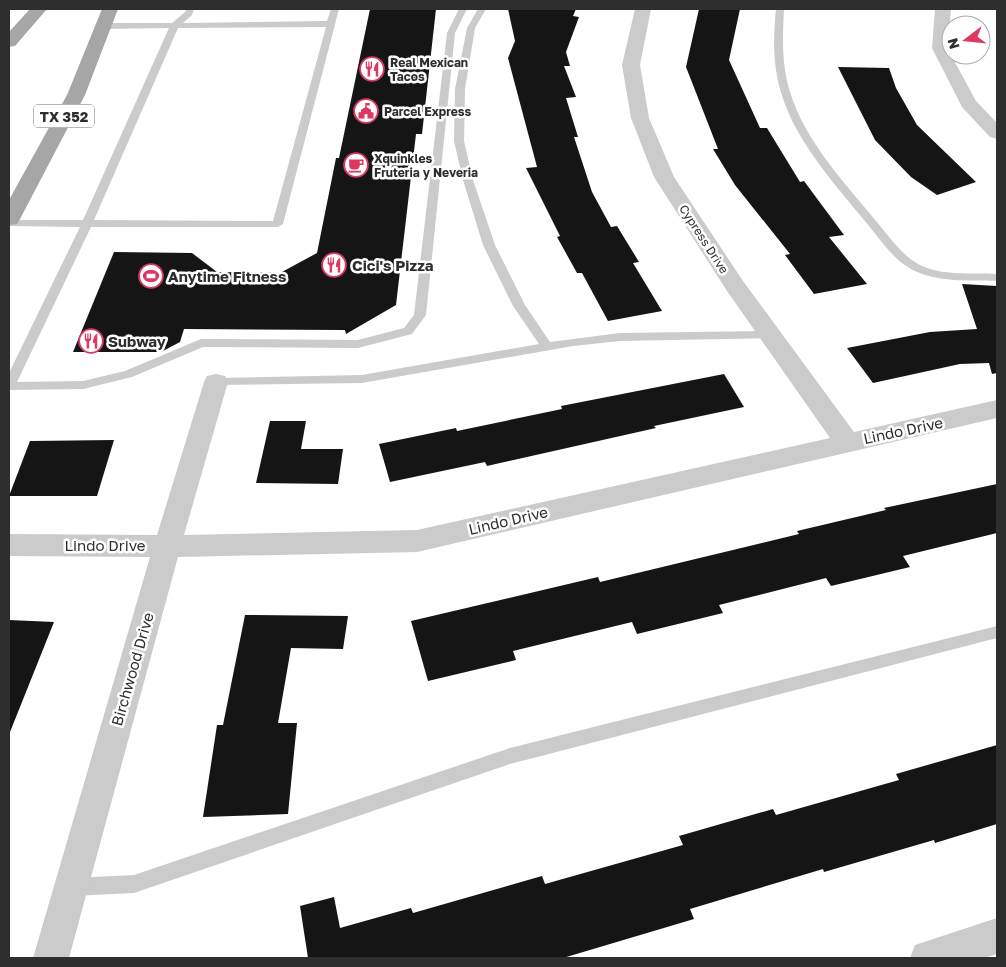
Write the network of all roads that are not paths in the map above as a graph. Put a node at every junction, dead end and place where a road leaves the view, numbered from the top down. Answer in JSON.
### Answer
{"nodes":[{"id":1,"x":39,"y":9,"type":"edge"},
{"id":2,"x":190,"y":9,"type":"edge"},
{"id":3,"x":335,"y":9,"type":"edge"},
{"id":4,"x":463,"y":9,"type":"edge"},
{"id":5,"x":482,"y":9,"type":"edge"},
{"id":6,"x":643,"y":9,"type":"edge"},
{"id":7,"x":780,"y":9,"type":"edge"},
{"id":8,"x":943,"y":9,"type":"edge"},
{"id":9,"x":106,"y":17,"type":"edge"},
{"id":10,"x":331,"y":24,"type":"junction"},
{"id":11,"x":176,"y":25,"type":"junction"},
{"id":12,"x":9,"y":42,"type":"edge"},
{"id":13,"x":997,"y":133,"type":"edge"},
{"id":14,"x":9,"y":219,"type":"edge"},
{"id":15,"x":9,"y":223,"type":"edge"},
{"id":16,"x":87,"y":223,"type":"junction"},
{"id":17,"x":997,"y":278,"type":"edge"},
{"id":18,"x":770,"y":335,"type":"junction"},
{"id":19,"x":547,"y":346,"type":"junction"},
{"id":20,"x":216,"y":382,"type":"joint"},
{"id":21,"x":9,"y":386,"type":"edge"},
{"id":22,"x":997,"y":409,"type":"edge"},
{"id":23,"x":847,"y":442,"type":"junction"},
{"id":24,"x":9,"y":545,"type":"edge"},
{"id":25,"x":167,"y":546,"type":"junction"},
{"id":26,"x":997,"y":632,"type":"edge"},
{"id":27,"x":71,"y":887,"type":"junction"},
{"id":28,"x":997,"y":936,"type":"edge"},
{"id":29,"x":52,"y":958,"type":"edge"},
{"id":30,"x":928,"y":958,"type":"edge"}],
"edges":[{"from":1,"to":12,"type":"main road"},
{"from":2,"to":11,"type":"lane"},
{"from":3,"to":10,"type":"lane"},
{"from":4,"to":21,"type":"lane"},
{"from":5,"to":19,"type":"lane"},
{"from":6,"to":18,"type":"street","name":"Cypress Drive"},
{"from":7,"to":17,"type":"lane"},
{"from":8,"to":13,"type":"street"},
{"from":9,"to":11,"type":"lane"},
{"from":9,"to":14,"type":"main road","number":"TX 352"},
{"from":10,"to":11,"type":"lane"},
{"from":10,"to":16,"type":"lane"},
{"from":11,"to":16,"type":"lane"},
{"from":15,"to":16,"type":"lane"},
{"from":16,"to":21,"type":"lane"},
{"from":18,"to":19,"type":"lane"},
{"from":18,"to":23,"type":"street","name":"Cypress Drive"},
{"from":19,"to":20,"type":"lane"},
{"from":20,"to":25,"type":"street","name":"Birchwood Drive"},
{"from":22,"to":23,"type":"street","name":"Lindo Drive"},
{"from":23,"to":25,"type":"street","name":"Lindo Drive"},
{"from":24,"to":25,"type":"street","name":"Lindo Drive"},
{"from":25,"to":27,"type":"street","name":"Birchwood Drive"},
{"from":26,"to":27,"type":"lane"},
{"from":27,"to":29,"type":"street","name":"Birchwood Drive"},
{"from":28,"to":30,"type":"street"}]}
